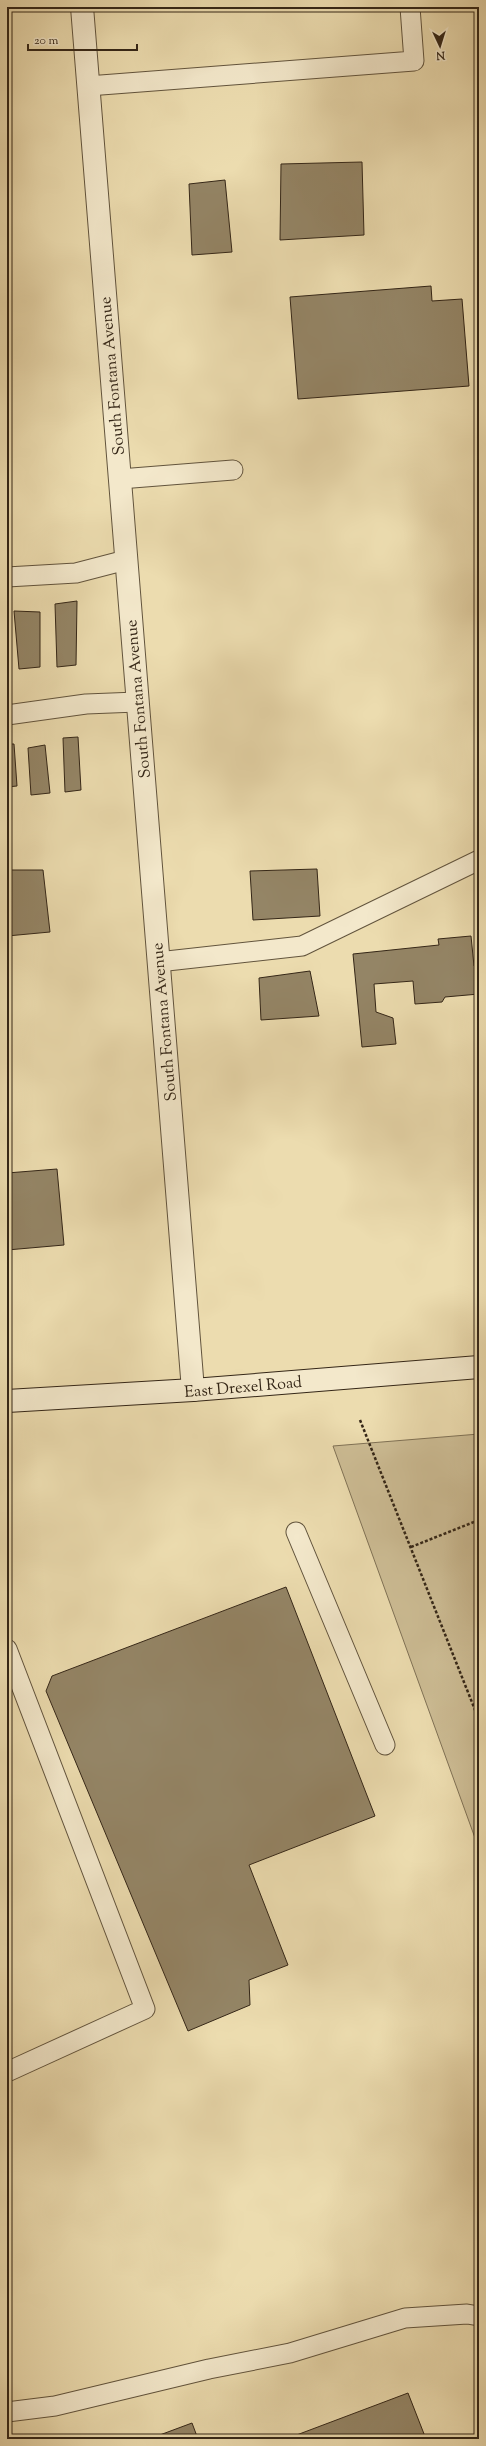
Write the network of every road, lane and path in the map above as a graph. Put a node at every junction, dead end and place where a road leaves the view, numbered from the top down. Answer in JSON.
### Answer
{"nodes":[{"id":1,"x":82,"y":7,"type":"edge"},
{"id":2,"x":410,"y":7,"type":"edge"},
{"id":3,"x":88,"y":86,"type":"junction"},
{"id":4,"x":233,"y":470,"type":"dead end"},
{"id":5,"x":120,"y":479,"type":"junction"},
{"id":6,"x":126,"y":560,"type":"junction"},
{"id":7,"x":7,"y":577,"type":"edge"},
{"id":8,"x":137,"y":702,"type":"junction"},
{"id":9,"x":7,"y":715,"type":"edge"},
{"id":10,"x":479,"y":860,"type":"edge"},
{"id":11,"x":158,"y":962,"type":"junction"},
{"id":12,"x":479,"y":1366,"type":"edge"},
{"id":13,"x":192,"y":1390,"type":"junction"},
{"id":14,"x":7,"y":1400,"type":"edge"},
{"id":15,"x":360,"y":1420,"type":"dead end"},
{"id":16,"x":479,"y":1520,"type":"edge"},
{"id":17,"x":296,"y":1532,"type":"dead end"},
{"id":18,"x":411,"y":1547,"type":"junction"},
{"id":19,"x":7,"y":1649,"type":"edge"},
{"id":20,"x":479,"y":1720,"type":"edge"},
{"id":21,"x":385,"y":1745,"type":"dead end"},
{"id":22,"x":7,"y":2072,"type":"edge"},
{"id":23,"x":479,"y":2316,"type":"edge"},
{"id":24,"x":7,"y":2412,"type":"edge"}],
"edges":[{"from":1,"to":3,"type":"street","name":"South Fontana Avenue"},
{"from":2,"to":3,"type":"lane"},
{"from":3,"to":5,"type":"street","name":"South Fontana Avenue"},
{"from":4,"to":5,"type":"lane"},
{"from":5,"to":6,"type":"street","name":"South Fontana Avenue"},
{"from":6,"to":7,"type":"lane"},
{"from":6,"to":8,"type":"street","name":"South Fontana Avenue"},
{"from":8,"to":9,"type":"lane"},
{"from":8,"to":11,"type":"street","name":"South Fontana Avenue"},
{"from":10,"to":11,"type":"lane"},
{"from":11,"to":13,"type":"street","name":"South Fontana Avenue"},
{"from":12,"to":13,"type":"street","name":"East Drexel Road"},
{"from":13,"to":14,"type":"street","name":"East Drexel Road"},
{"from":15,"to":18,"type":"path"},
{"from":16,"to":18,"type":"path"},
{"from":17,"to":21,"type":"lane"},
{"from":18,"to":20,"type":"path"},
{"from":19,"to":22,"type":"lane"},
{"from":23,"to":24,"type":"lane"}]}
